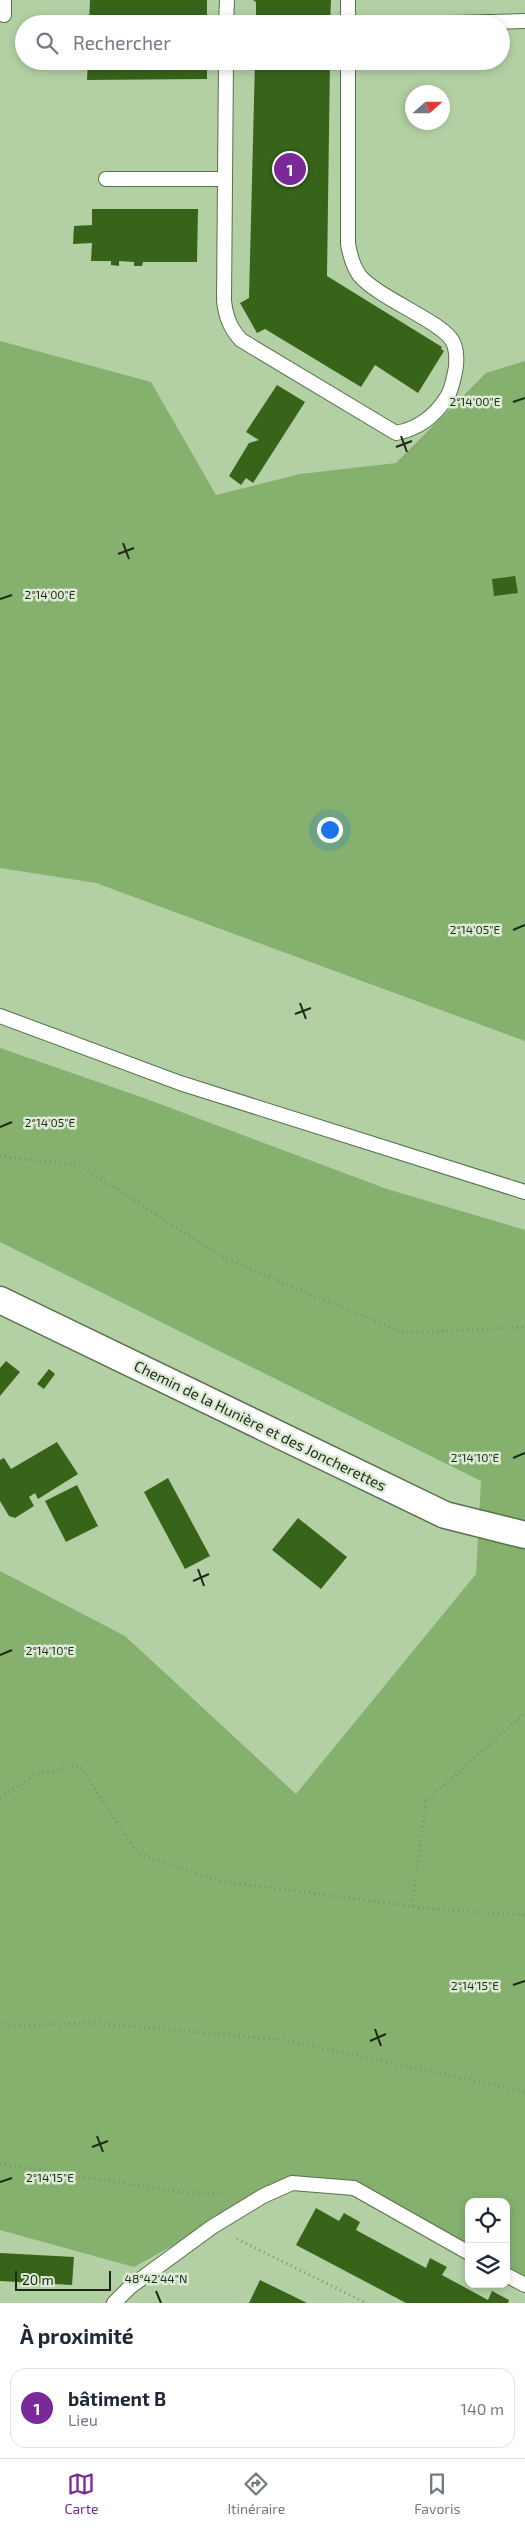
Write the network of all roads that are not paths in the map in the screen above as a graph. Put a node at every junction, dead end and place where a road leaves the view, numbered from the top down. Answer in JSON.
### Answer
{"nodes":[{"id":1,"x":4,"y":0,"type":"edge"},
{"id":2,"x":227,"y":0,"type":"edge"},
{"id":3,"x":348,"y":0,"type":"edge"},
{"id":4,"x":4,"y":15,"type":"dead end"},
{"id":5,"x":226,"y":15,"type":"edge"},
{"id":6,"x":348,"y":15,"type":"edge"},
{"id":7,"x":510,"y":21,"type":"edge"},
{"id":8,"x":525,"y":21,"type":"edge"},
{"id":9,"x":226,"y":70,"type":"edge"},
{"id":10,"x":348,"y":70,"type":"edge"},
{"id":11,"x":106,"y":179,"type":"dead end"},
{"id":12,"x":225,"y":179,"type":"junction"},
{"id":13,"x":0,"y":1016,"type":"edge"},
{"id":14,"x":525,"y":1192,"type":"edge"},
{"id":15,"x":0,"y":1300,"type":"edge"},
{"id":16,"x":525,"y":1535,"type":"edge"},
{"id":17,"x":465,"y":2251,"type":"edge"},
{"id":18,"x":510,"y":2277,"type":"edge"},
{"id":19,"x":525,"y":2285,"type":"edge"},
{"id":20,"x":114,"y":2303,"type":"edge"}],
"edges":[{"from":1,"to":4,"type":"lane"},
{"from":2,"to":5,"type":"lane"},
{"from":3,"to":6,"type":"lane"},
{"from":7,"to":8,"type":"lane"},
{"from":9,"to":12,"type":"lane"},
{"from":10,"to":12,"type":"lane"},
{"from":11,"to":12,"type":"lane"},
{"from":13,"to":14,"type":"lane"},
{"from":15,"to":16,"type":"street","name":"Chemin de la Hunière et des Joncherettes"},
{"from":17,"to":20,"type":"lane"},
{"from":18,"to":19,"type":"lane"}]}
